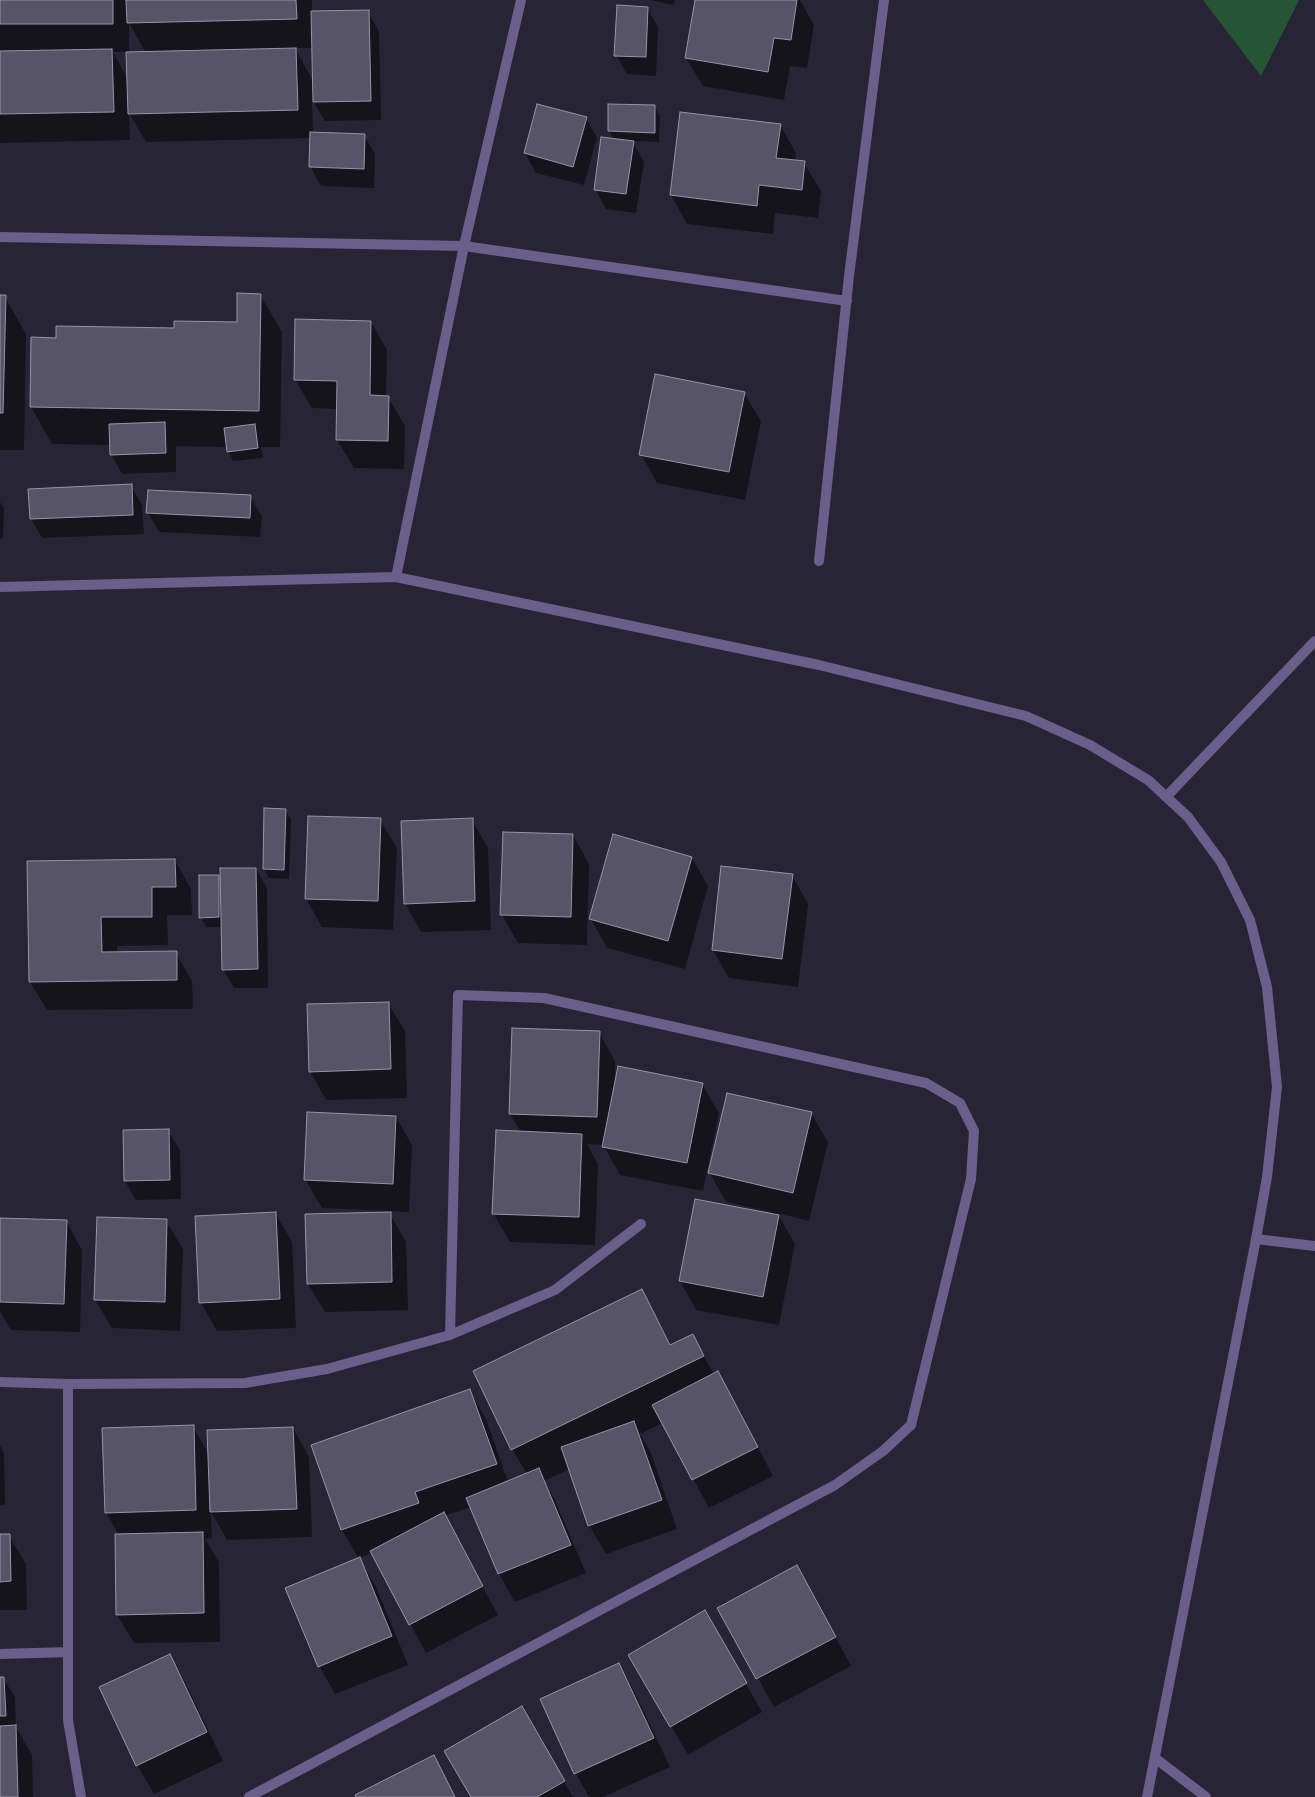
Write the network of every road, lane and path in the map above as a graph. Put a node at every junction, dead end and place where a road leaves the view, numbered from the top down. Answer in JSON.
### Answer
{"nodes":[{"id":1,"x":522,"y":0,"type":"edge"},
{"id":2,"x":884,"y":0,"type":"edge"},
{"id":3,"x":0,"y":237,"type":"edge"},
{"id":4,"x":464,"y":246,"type":"junction"},
{"id":5,"x":847,"y":301,"type":"junction"},
{"id":6,"x":819,"y":561,"type":"dead end"},
{"id":7,"x":396,"y":577,"type":"junction"},
{"id":8,"x":0,"y":587,"type":"edge"},
{"id":9,"x":1315,"y":641,"type":"edge"},
{"id":10,"x":1166,"y":797,"type":"junction"},
{"id":11,"x":641,"y":1224,"type":"dead end"},
{"id":12,"x":1256,"y":1239,"type":"junction"},
{"id":13,"x":1315,"y":1246,"type":"edge"},
{"id":14,"x":450,"y":1335,"type":"junction"},
{"id":15,"x":0,"y":1382,"type":"edge"},
{"id":16,"x":68,"y":1384,"type":"junction"},
{"id":17,"x":68,"y":1652,"type":"junction"},
{"id":18,"x":0,"y":1654,"type":"edge"},
{"id":19,"x":1155,"y":1758,"type":"junction"},
{"id":20,"x":81,"y":1797,"type":"edge"},
{"id":21,"x":249,"y":1797,"type":"edge"},
{"id":22,"x":1147,"y":1797,"type":"edge"},
{"id":23,"x":1206,"y":1797,"type":"edge"}],
"edges":[{"from":1,"to":4,"type":"street"},
{"from":2,"to":5,"type":"street"},
{"from":3,"to":4,"type":"street"},
{"from":4,"to":5,"type":"street"},
{"from":4,"to":7,"type":"street"},
{"from":5,"to":6,"type":"street"},
{"from":7,"to":8,"type":"street"},
{"from":7,"to":10,"type":"street"},
{"from":9,"to":10,"type":"street"},
{"from":10,"to":12,"type":"street"},
{"from":11,"to":14,"type":"street"},
{"from":12,"to":13,"type":"street"},
{"from":12,"to":19,"type":"street"},
{"from":14,"to":16,"type":"street"},
{"from":14,"to":21,"type":"street"},
{"from":15,"to":16,"type":"street"},
{"from":16,"to":17,"type":"street"},
{"from":17,"to":18,"type":"street"},
{"from":17,"to":20,"type":"street"},
{"from":19,"to":22,"type":"street"},
{"from":19,"to":23,"type":"street"}]}
